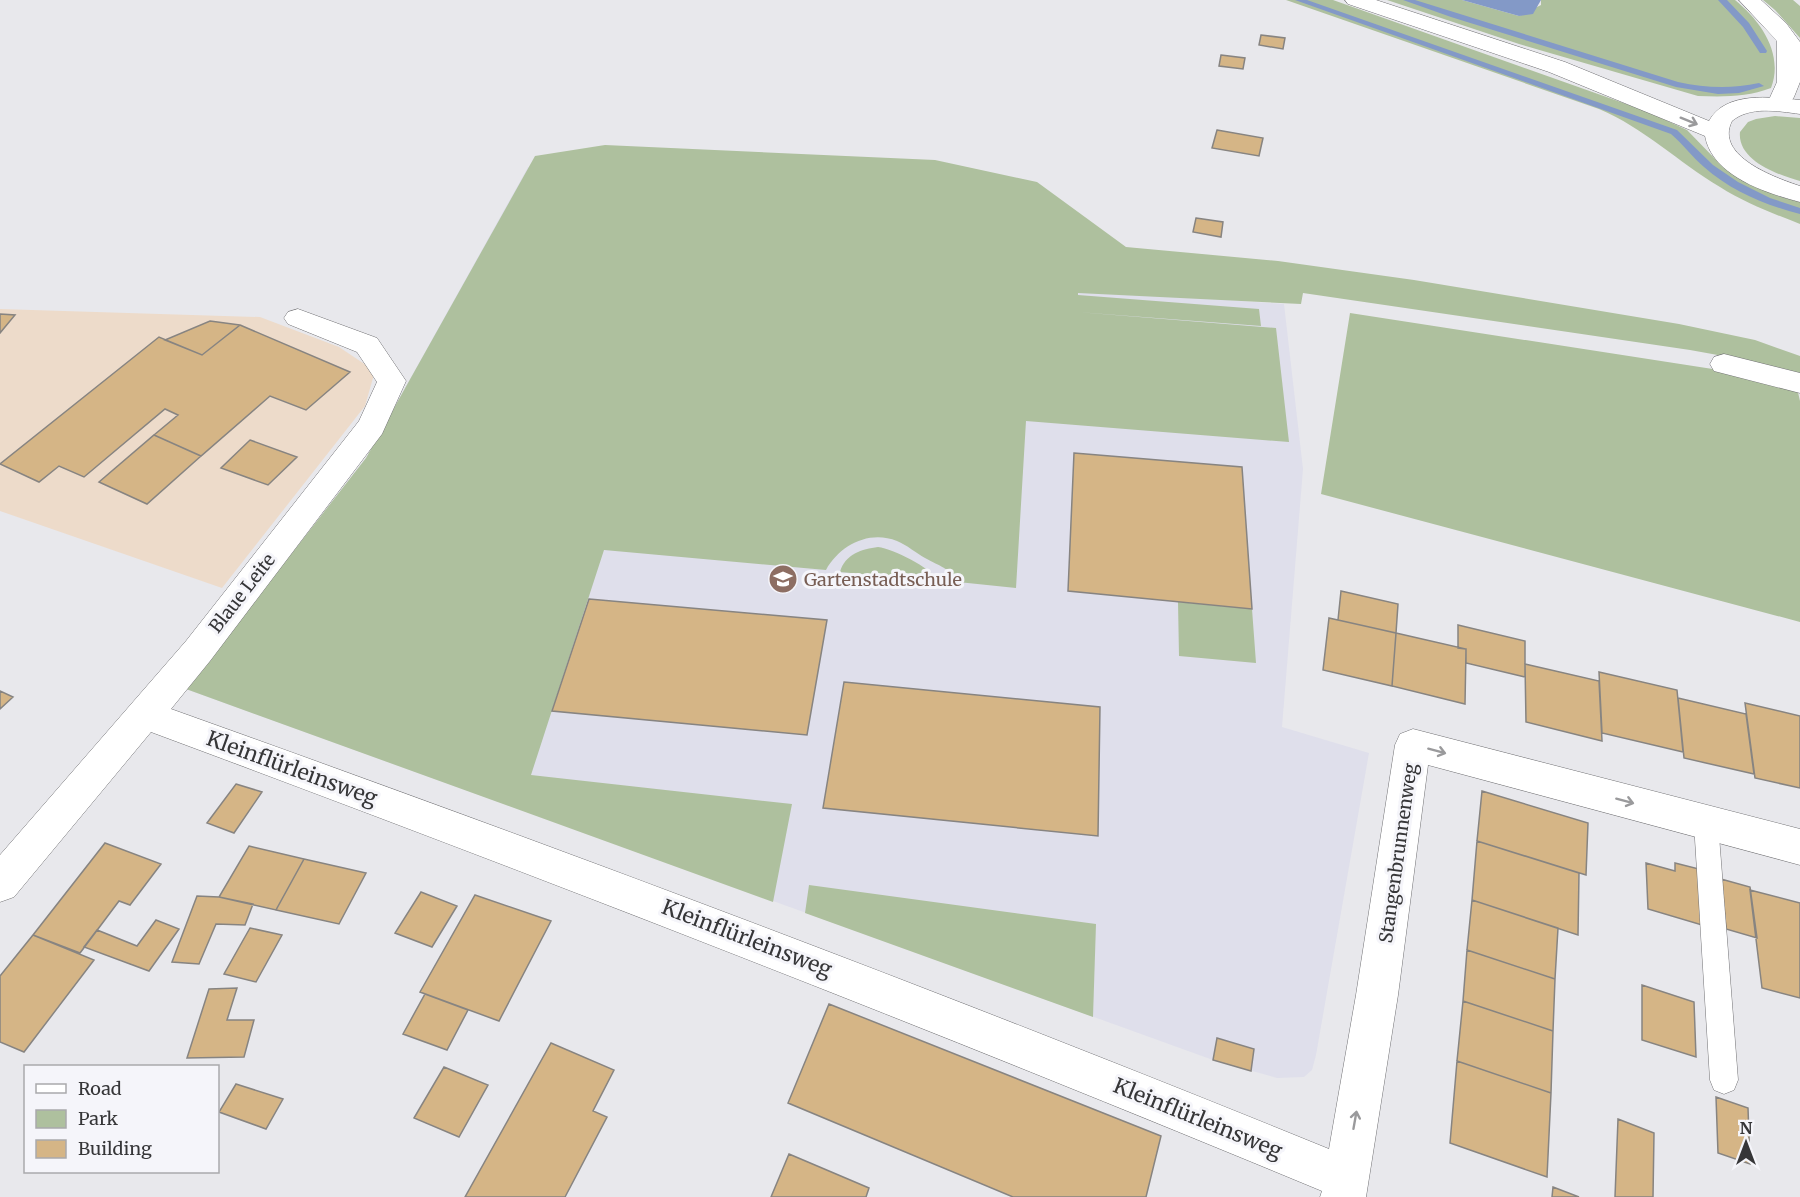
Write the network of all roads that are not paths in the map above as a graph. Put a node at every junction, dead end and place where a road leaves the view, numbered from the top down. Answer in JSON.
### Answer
{"nodes":[{"id":1,"x":1355,"y":0,"type":"edge"},
{"id":2,"x":1749,"y":0,"type":"edge"},
{"id":3,"x":1794,"y":48,"type":"edge"},
{"id":4,"x":1557,"y":68,"type":"junction"},
{"id":5,"x":1789,"y":106,"type":"edge"},
{"id":6,"x":1728,"y":112,"type":"junction"},
{"id":7,"x":1715,"y":132,"type":"junction"},
{"id":8,"x":1800,"y":194,"type":"edge"},
{"id":9,"x":298,"y":318,"type":"dead end"},
{"id":10,"x":1724,"y":364,"type":"dead end"},
{"id":11,"x":1800,"y":383,"type":"edge"},
{"id":12,"x":143,"y":714,"type":"junction"},
{"id":13,"x":1706,"y":823,"type":"junction"},
{"id":14,"x":1800,"y":847,"type":"edge"},
{"id":15,"x":0,"y":884,"type":"edge"},
{"id":16,"x":1724,"y":1080,"type":"dead end"},
{"id":17,"x":1344,"y":1188,"type":"edge"}],
"edges":[{"from":1,"to":4,"type":"street"},
{"from":2,"to":3,"type":"street"},
{"from":3,"to":5,"type":"street"},
{"from":4,"to":6,"type":"street"},
{"from":4,"to":7,"type":"street","one_way":true},
{"from":5,"to":6,"type":"street"},
{"from":6,"to":7,"type":"street"},
{"from":7,"to":8,"type":"street"},
{"from":9,"to":12,"type":"street","name":"Blaue Leite"},
{"from":10,"to":11,"type":"street"},
{"from":12,"to":15,"type":"street","name":"Blaue Leite"},
{"from":12,"to":17,"type":"street","name":"Kleinflürleinsweg"},
{"from":13,"to":14,"type":"street","name":"Stangenbrunnenweg"},
{"from":13,"to":16,"type":"lane"},
{"from":17,"to":13,"type":"street","name":"Stangenbrunnenweg","one_way":true}]}
